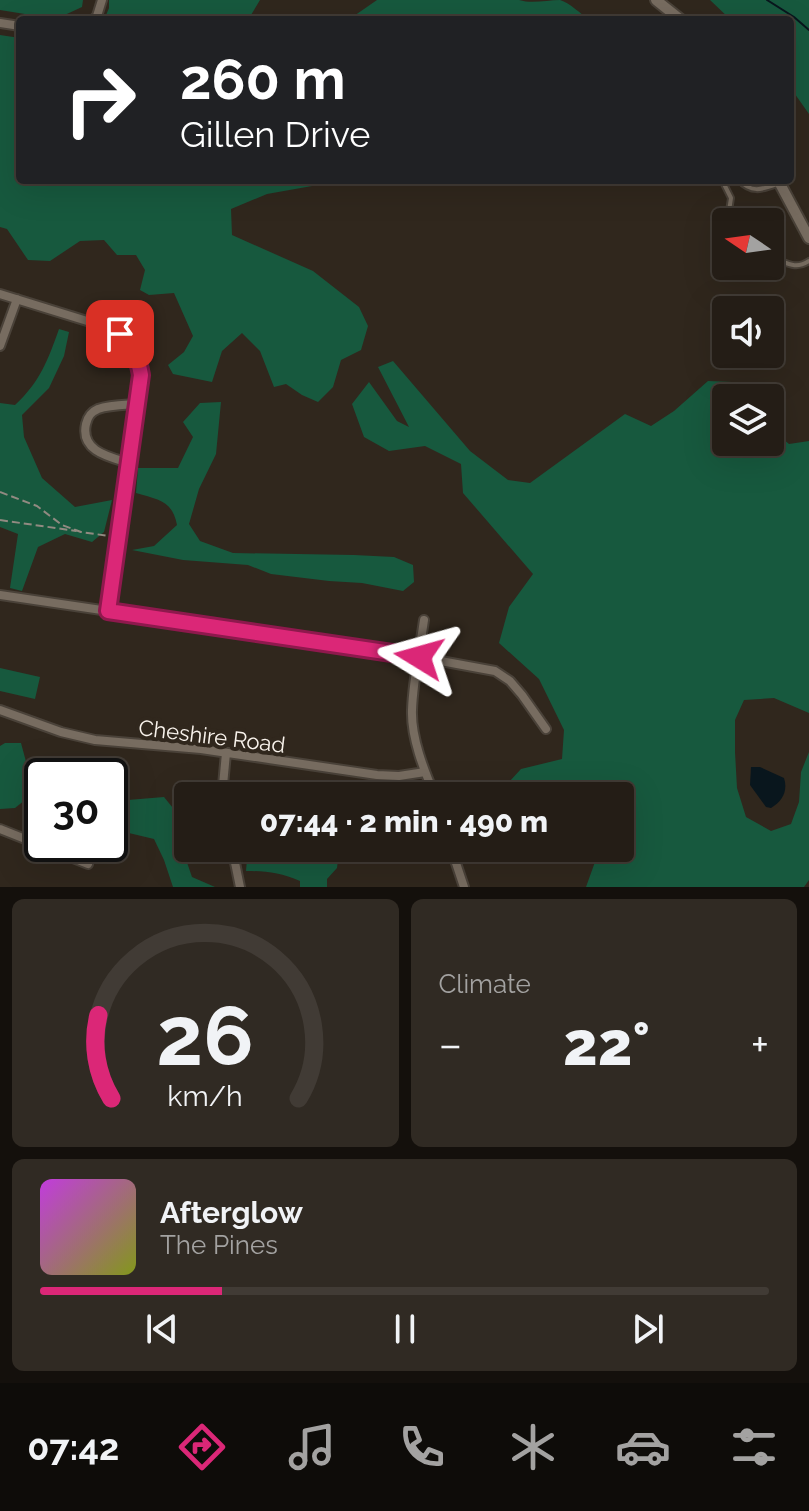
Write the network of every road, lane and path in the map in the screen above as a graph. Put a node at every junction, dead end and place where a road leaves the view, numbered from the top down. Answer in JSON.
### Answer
{"nodes":[{"id":1,"x":656,"y":0,"type":"edge"},
{"id":2,"x":676,"y":16,"type":"edge"},
{"id":3,"x":724,"y":184,"type":"edge"},
{"id":4,"x":744,"y":184,"type":"edge"},
{"id":5,"x":773,"y":184,"type":"edge"},
{"id":6,"x":779,"y":184,"type":"edge"},
{"id":7,"x":729,"y":208,"type":"edge"},
{"id":8,"x":809,"y":238,"type":"edge"},
{"id":9,"x":809,"y":261,"type":"edge"},
{"id":10,"x":784,"y":262,"type":"edge"},
{"id":11,"x":0,"y":294,"type":"edge"},
{"id":12,"x":17,"y":299,"type":"junction"},
{"id":13,"x":0,"y":346,"type":"edge"},
{"id":14,"x":137,"y":404,"type":"junction"},
{"id":15,"x":129,"y":463,"type":"junction"},
{"id":16,"x":0,"y":492,"type":"edge"},
{"id":17,"x":0,"y":520,"type":"edge"},
{"id":18,"x":81,"y":532,"type":"junction"},
{"id":19,"x":118,"y":536,"type":"junction"},
{"id":20,"x":0,"y":595,"type":"edge"},
{"id":21,"x":108,"y":611,"type":"junction"},
{"id":22,"x":424,"y":620,"type":"dead end"},
{"id":23,"x":419,"y":657,"type":"junction"},
{"id":24,"x":0,"y":710,"type":"edge"},
{"id":25,"x":546,"y":729,"type":"dead end"},
{"id":26,"x":226,"y":753,"type":"junction"},
{"id":27,"x":425,"y":772,"type":"junction"},
{"id":28,"x":223,"y":782,"type":"edge"},
{"id":29,"x":429,"y":782,"type":"edge"},
{"id":30,"x":0,"y":829,"type":"edge"},
{"id":31,"x":235,"y":862,"type":"edge"},
{"id":32,"x":456,"y":862,"type":"edge"},
{"id":33,"x":88,"y":864,"type":"dead end"},
{"id":34,"x":240,"y":887,"type":"edge"},
{"id":35,"x":464,"y":887,"type":"edge"}],
"edges":[{"from":1,"to":2,"type":"street"},
{"from":3,"to":7,"type":"lane"},
{"from":4,"to":5,"type":"lane"},
{"from":6,"to":8,"type":"street"},
{"from":9,"to":10,"type":"lane"},
{"from":11,"to":12,"type":"street"},
{"from":12,"to":13,"type":"street"},
{"from":12,"to":14,"type":"street"},
{"from":14,"to":15,"type":"street"},
{"from":14,"to":15,"type":"street"},
{"from":15,"to":19,"type":"street"},
{"from":16,"to":18,"type":"path"},
{"from":17,"to":18,"type":"path"},
{"from":18,"to":19,"type":"path"},
{"from":19,"to":21,"type":"street"},
{"from":20,"to":21,"type":"street"},
{"from":21,"to":23,"type":"street"},
{"from":22,"to":23,"type":"street"},
{"from":23,"to":25,"type":"street"},
{"from":23,"to":27,"type":"street"},
{"from":24,"to":26,"type":"street","name":"Cheshire Road"},
{"from":26,"to":27,"type":"street","name":"Cheshire Road"},
{"from":26,"to":28,"type":"street"},
{"from":27,"to":29,"type":"street"},
{"from":30,"to":33,"type":"street"},
{"from":31,"to":34,"type":"street"},
{"from":32,"to":35,"type":"street"}]}
